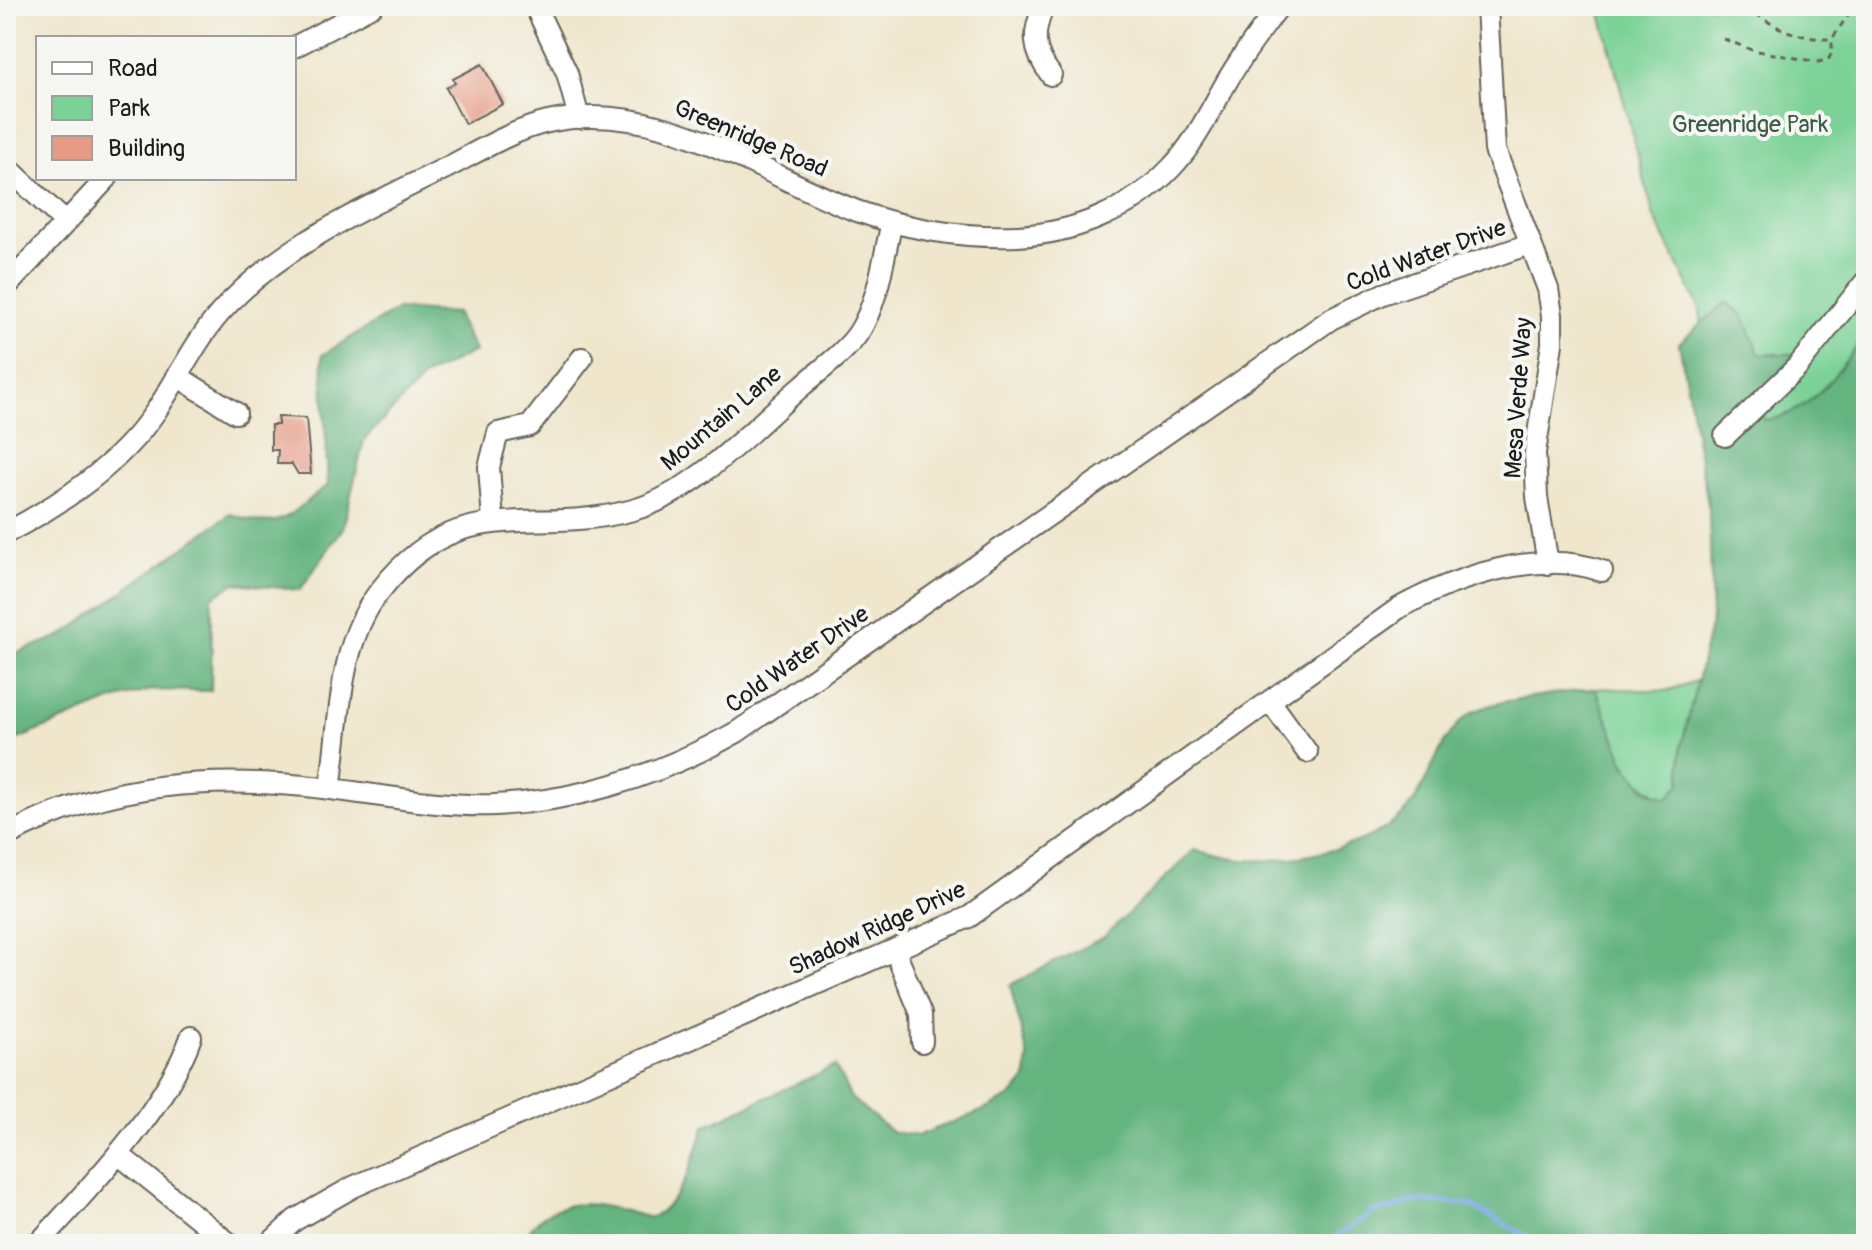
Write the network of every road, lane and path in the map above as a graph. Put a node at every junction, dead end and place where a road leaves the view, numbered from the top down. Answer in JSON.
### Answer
{"nodes":[{"id":1,"x":372,"y":6,"type":"edge"},
{"id":2,"x":535,"y":6,"type":"edge"},
{"id":3,"x":1044,"y":6,"type":"edge"},
{"id":4,"x":1279,"y":6,"type":"edge"},
{"id":5,"x":1487,"y":6,"type":"edge"},
{"id":6,"x":1747,"y":6,"type":"edge"},
{"id":7,"x":1854,"y":6,"type":"edge"},
{"id":8,"x":1724,"y":39,"type":"dead end"},
{"id":9,"x":1832,"y":39,"type":"junction"},
{"id":10,"x":296,"y":46,"type":"edge"},
{"id":11,"x":1051,"y":75,"type":"dead end"},
{"id":12,"x":579,"y":118,"type":"junction"},
{"id":13,"x":6,"y":166,"type":"edge"},
{"id":14,"x":105,"y":180,"type":"edge"},
{"id":15,"x":65,"y":222,"type":"junction"},
{"id":16,"x":892,"y":222,"type":"junction"},
{"id":17,"x":1530,"y":244,"type":"junction"},
{"id":18,"x":1866,"y":281,"type":"edge"},
{"id":19,"x":6,"y":287,"type":"edge"},
{"id":20,"x":582,"y":358,"type":"dead end"},
{"id":21,"x":177,"y":376,"type":"junction"},
{"id":22,"x":236,"y":413,"type":"dead end"},
{"id":23,"x":1725,"y":436,"type":"dead end"},
{"id":24,"x":493,"y":521,"type":"junction"},
{"id":25,"x":6,"y":533,"type":"edge"},
{"id":26,"x":1548,"y":564,"type":"junction"},
{"id":27,"x":1602,"y":571,"type":"dead end"},
{"id":28,"x":1270,"y":701,"type":"junction"},
{"id":29,"x":1307,"y":752,"type":"dead end"},
{"id":30,"x":330,"y":789,"type":"junction"},
{"id":31,"x":6,"y":836,"type":"edge"},
{"id":32,"x":895,"y":951,"type":"junction"},
{"id":33,"x":191,"y":1037,"type":"dead end"},
{"id":34,"x":922,"y":1042,"type":"dead end"},
{"id":35,"x":118,"y":1154,"type":"junction"},
{"id":36,"x":38,"y":1244,"type":"edge"},
{"id":37,"x":230,"y":1244,"type":"edge"},
{"id":38,"x":269,"y":1244,"type":"edge"}],
"edges":[{"from":1,"to":10,"type":"street"},
{"from":2,"to":12,"type":"street"},
{"from":3,"to":11,"type":"street"},
{"from":4,"to":16,"type":"street","name":"Greenridge Road"},
{"from":5,"to":17,"type":"street","name":"Mesa Verde Way"},
{"from":6,"to":9,"type":"path"},
{"from":7,"to":9,"type":"path"},
{"from":8,"to":9,"type":"path"},
{"from":12,"to":16,"type":"street","name":"Greenridge Road"},
{"from":12,"to":21,"type":"street","name":"Greenridge Road"},
{"from":13,"to":15,"type":"street"},
{"from":14,"to":15,"type":"street"},
{"from":15,"to":19,"type":"street"},
{"from":16,"to":24,"type":"street","name":"Mountain Lane"},
{"from":17,"to":26,"type":"street","name":"Mesa Verde Way"},
{"from":17,"to":30,"type":"street","name":"Cold Water Drive"},
{"from":18,"to":23,"type":"street"},
{"from":20,"to":24,"type":"street"},
{"from":21,"to":22,"type":"street"},
{"from":21,"to":25,"type":"street","name":"Greenridge Road"},
{"from":24,"to":30,"type":"street","name":"Mountain Lane"},
{"from":26,"to":27,"type":"street","name":"Shadow Ridge Drive"},
{"from":26,"to":28,"type":"street","name":"Shadow Ridge Drive"},
{"from":28,"to":29,"type":"street"},
{"from":28,"to":32,"type":"street","name":"Shadow Ridge Drive"},
{"from":30,"to":31,"type":"street","name":"Cold Water Drive"},
{"from":32,"to":34,"type":"street"},
{"from":32,"to":38,"type":"street","name":"Shadow Ridge Drive"},
{"from":33,"to":35,"type":"street"},
{"from":35,"to":36,"type":"street"},
{"from":35,"to":37,"type":"street"}]}
